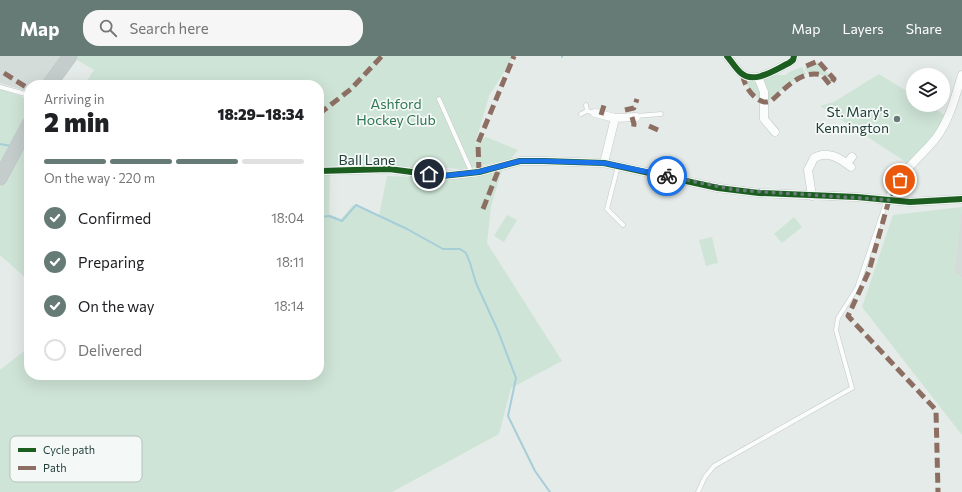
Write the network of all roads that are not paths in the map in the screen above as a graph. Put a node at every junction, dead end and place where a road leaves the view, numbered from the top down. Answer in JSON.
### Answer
{"nodes":[{"id":1,"x":70,"y":56,"type":"edge"},
{"id":2,"x":727,"y":56,"type":"edge"},
{"id":3,"x":794,"y":56,"type":"edge"},
{"id":4,"x":962,"y":75,"type":"edge"},
{"id":5,"x":758,"y":77,"type":"junction"},
{"id":6,"x":54,"y":80,"type":"edge"},
{"id":7,"x":0,"y":87,"type":"edge"},
{"id":8,"x":24,"y":94,"type":"edge"},
{"id":9,"x":440,"y":99,"type":"dead end"},
{"id":10,"x":586,"y":104,"type":"dead end"},
{"id":11,"x":586,"y":111,"type":"junction"},
{"id":12,"x":595,"y":113,"type":"joint"},
{"id":13,"x":581,"y":114,"type":"dead end"},
{"id":14,"x":661,"y":114,"type":"dead end"},
{"id":15,"x":636,"y":116,"type":"joint"},
{"id":16,"x":615,"y":118,"type":"junction"},
{"id":17,"x":775,"y":132,"type":"dead end"},
{"id":18,"x":24,"y":134,"type":"edge"},
{"id":19,"x":852,"y":156,"type":"dead end"},
{"id":20,"x":604,"y":163,"type":"junction"},
{"id":21,"x":618,"y":166,"type":"junction"},
{"id":22,"x":324,"y":171,"type":"edge"},
{"id":23,"x":471,"y":171,"type":"junction"},
{"id":24,"x":0,"y":178,"type":"edge"},
{"id":25,"x":812,"y":196,"type":"junction"},
{"id":26,"x":962,"y":198,"type":"edge"},
{"id":27,"x":888,"y":200,"type":"junction"},
{"id":28,"x":623,"y":225,"type":"dead end"},
{"id":29,"x":698,"y":492,"type":"edge"}],
"edges":[{"from":1,"to":6,"type":"highway"},
{"from":2,"to":5,"type":"street"},
{"from":3,"to":5,"type":"street"},
{"from":4,"to":27,"type":"street"},
{"from":5,"to":17,"type":"street"},
{"from":7,"to":8,"type":"lane"},
{"from":9,"to":23,"type":"lane"},
{"from":10,"to":11,"type":"lane"},
{"from":11,"to":12,"type":"lane"},
{"from":11,"to":13,"type":"lane"},
{"from":12,"to":16,"type":"street"},
{"from":14,"to":15,"type":"lane"},
{"from":15,"to":16,"type":"street"},
{"from":16,"to":20,"type":"street"},
{"from":18,"to":24,"type":"highway"},
{"from":19,"to":25,"type":"street"},
{"from":20,"to":21,"type":"street","name":"Ball Lane"},
{"from":20,"to":23,"type":"street","name":"Ball Lane"},
{"from":21,"to":25,"type":"street","name":"Ball Lane"},
{"from":21,"to":28,"type":"lane"},
{"from":22,"to":23,"type":"street","name":"Ball Lane"},
{"from":25,"to":27,"type":"street","name":"Ball Lane"},
{"from":26,"to":27,"type":"street","name":"Ball Lane"},
{"from":27,"to":29,"type":"lane"}]}
